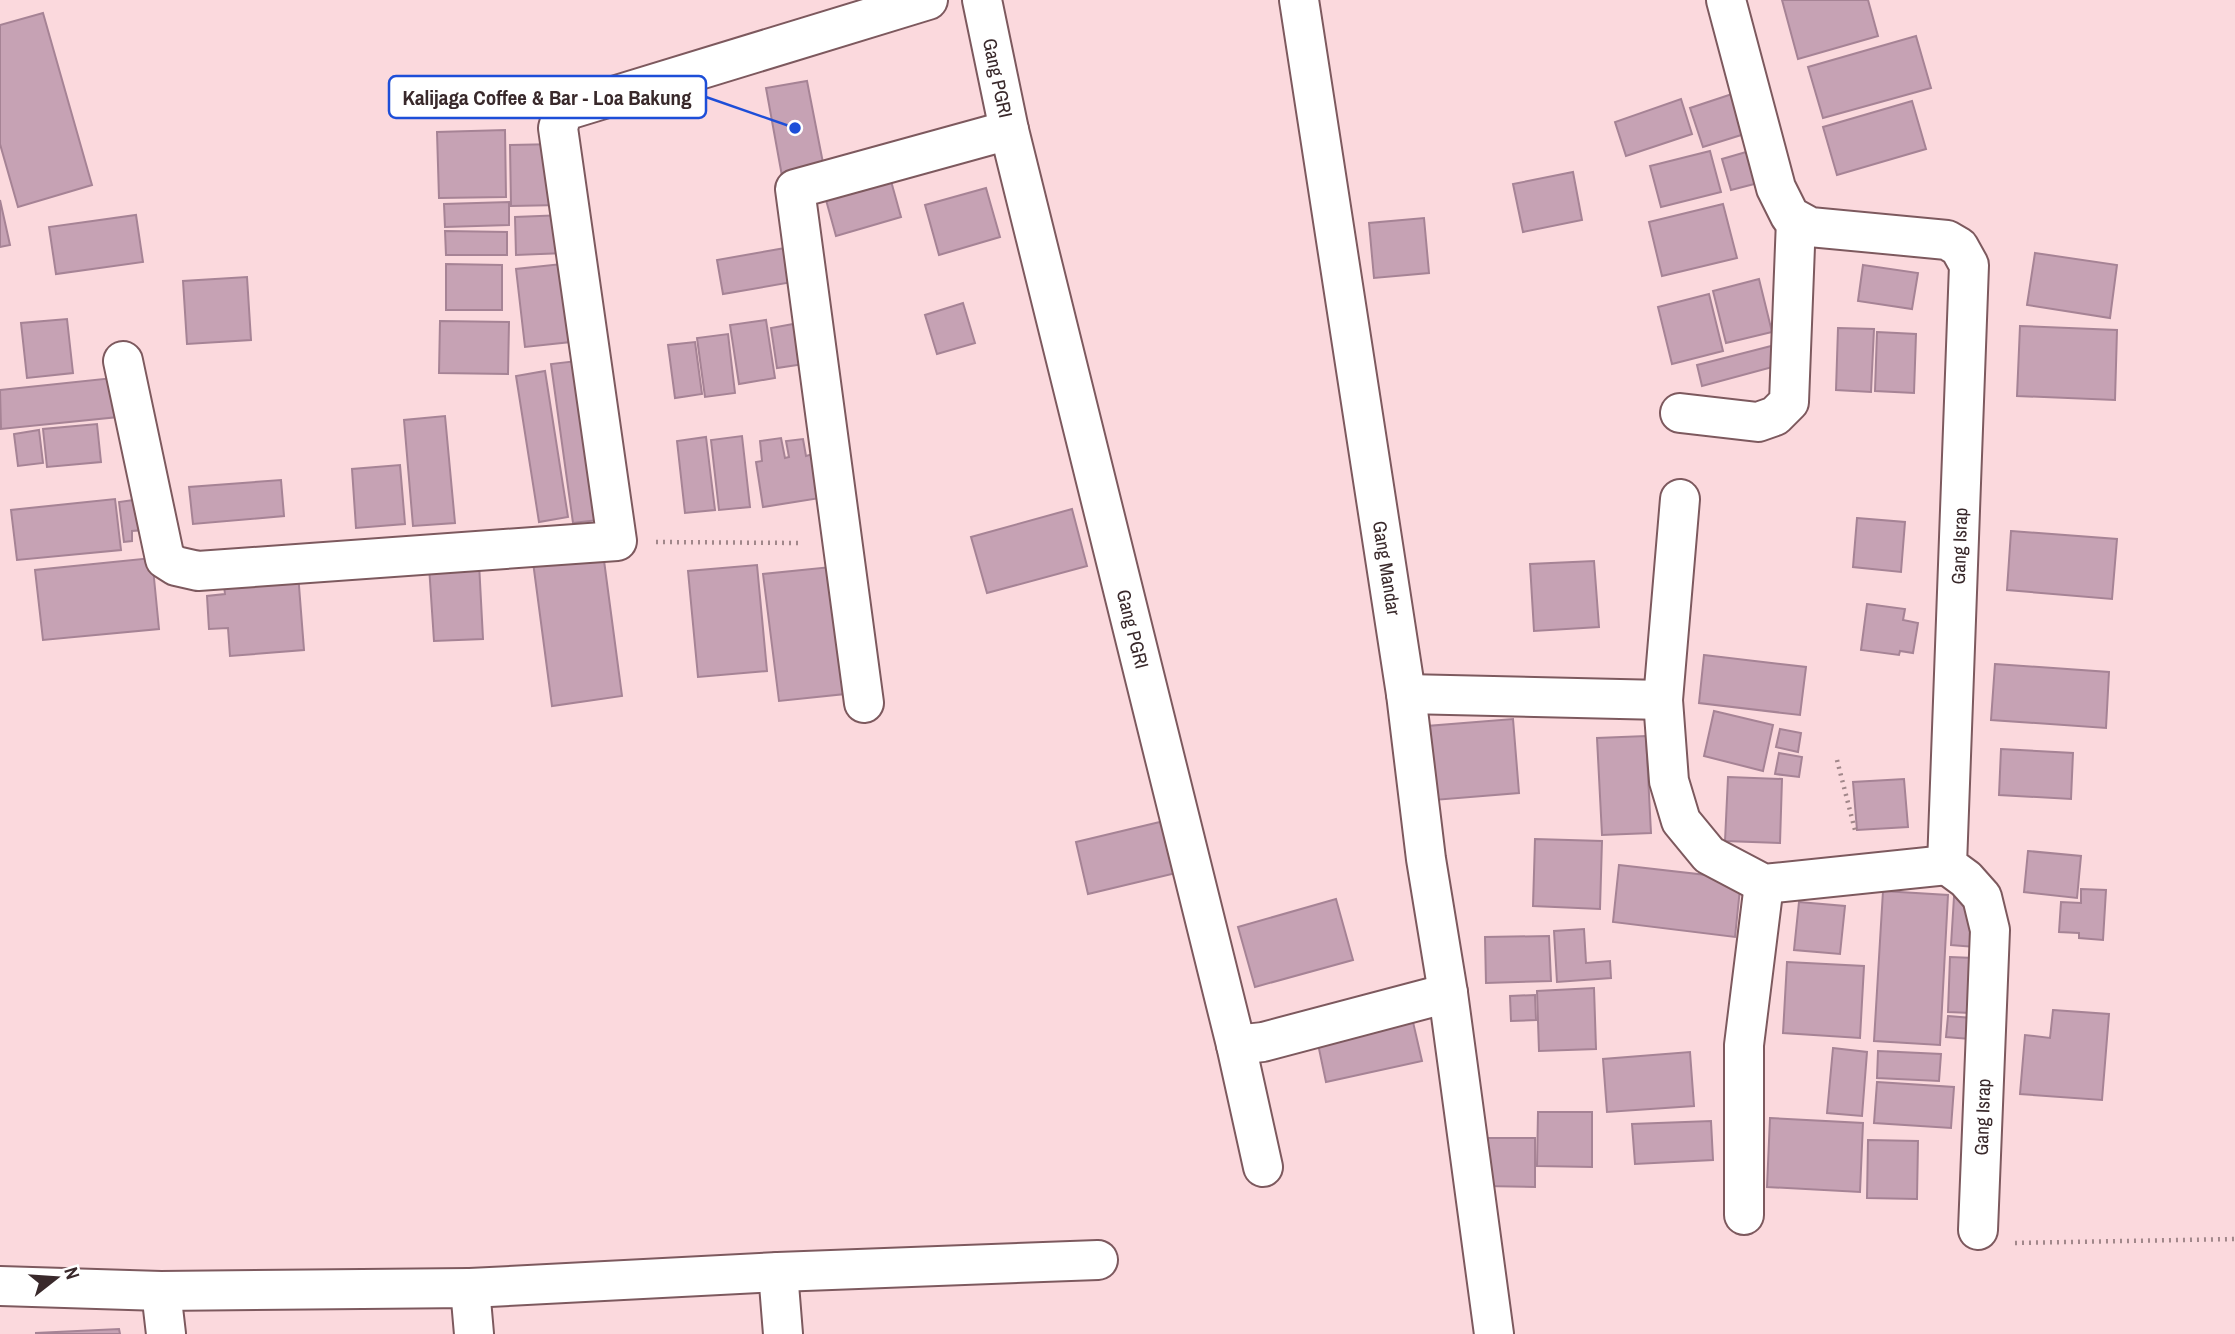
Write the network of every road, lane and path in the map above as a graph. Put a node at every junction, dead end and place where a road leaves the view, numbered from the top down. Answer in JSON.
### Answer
{"nodes":[{"id":1,"x":928,"y":0,"type":"edge"},
{"id":2,"x":982,"y":0,"type":"edge"},
{"id":3,"x":1299,"y":0,"type":"edge"},
{"id":4,"x":1726,"y":0,"type":"edge"},
{"id":5,"x":1009,"y":130,"type":"junction"},
{"id":6,"x":1796,"y":220,"type":"junction"},
{"id":7,"x":123,"y":361,"type":"dead end"},
{"id":8,"x":1680,"y":413,"type":"dead end"},
{"id":9,"x":1679,"y":499,"type":"dead end"},
{"id":10,"x":617,"y":541,"type":"junction"},
{"id":11,"x":841,"y":543,"type":"junction"},
{"id":12,"x":1406,"y":694,"type":"junction"},
{"id":13,"x":1663,"y":700,"type":"junction"},
{"id":14,"x":864,"y":703,"type":"dead end"},
{"id":15,"x":1837,"y":760,"type":"dead end"},
{"id":16,"x":1947,"y":865,"type":"junction"},
{"id":17,"x":1865,"y":872,"type":"junction"},
{"id":18,"x":1764,"y":884,"type":"junction"},
{"id":19,"x":1448,"y":993,"type":"junction"},
{"id":20,"x":1236,"y":1045,"type":"junction"},
{"id":21,"x":1264,"y":1167,"type":"dead end"},
{"id":22,"x":1744,"y":1215,"type":"dead end"},
{"id":23,"x":1978,"y":1230,"type":"joint"},
{"id":24,"x":2235,"y":1239,"type":"edge"},
{"id":25,"x":1098,"y":1260,"type":"dead end"},
{"id":26,"x":778,"y":1272,"type":"junction"},
{"id":27,"x":0,"y":1286,"type":"edge"},
{"id":28,"x":470,"y":1288,"type":"junction"},
{"id":29,"x":161,"y":1291,"type":"junction"},
{"id":30,"x":166,"y":1334,"type":"edge"},
{"id":31,"x":474,"y":1334,"type":"edge"},
{"id":32,"x":783,"y":1334,"type":"edge"},
{"id":33,"x":1494,"y":1334,"type":"edge"}],
"edges":[{"from":1,"to":10,"type":"street"},
{"from":2,"to":5,"type":"street","name":"Gang PGRI"},
{"from":3,"to":12,"type":"street","name":"Gang Mandar"},
{"from":4,"to":6,"type":"street"},
{"from":5,"to":11,"type":"street"},
{"from":5,"to":20,"type":"street","name":"Gang PGRI"},
{"from":6,"to":8,"type":"street"},
{"from":6,"to":16,"type":"street","name":"Gang Israp"},
{"from":7,"to":10,"type":"street"},
{"from":9,"to":13,"type":"street"},
{"from":10,"to":11,"type":"path"},
{"from":11,"to":14,"type":"street"},
{"from":12,"to":13,"type":"street"},
{"from":12,"to":19,"type":"street","name":"Gang Mandar"},
{"from":13,"to":18,"type":"street"},
{"from":15,"to":17,"type":"path"},
{"from":16,"to":17,"type":"street"},
{"from":16,"to":23,"type":"street","name":"Gang Israp"},
{"from":17,"to":18,"type":"street"},
{"from":18,"to":22,"type":"street"},
{"from":19,"to":20,"type":"street"},
{"from":19,"to":33,"type":"street","name":"Gang Mandar"},
{"from":20,"to":21,"type":"street","name":"Gang PGRI"},
{"from":23,"to":24,"type":"path"},
{"from":25,"to":26,"type":"street"},
{"from":26,"to":28,"type":"street"},
{"from":26,"to":32,"type":"street"},
{"from":27,"to":29,"type":"street"},
{"from":28,"to":29,"type":"street"},
{"from":28,"to":31,"type":"street"},
{"from":29,"to":30,"type":"street"}]}
